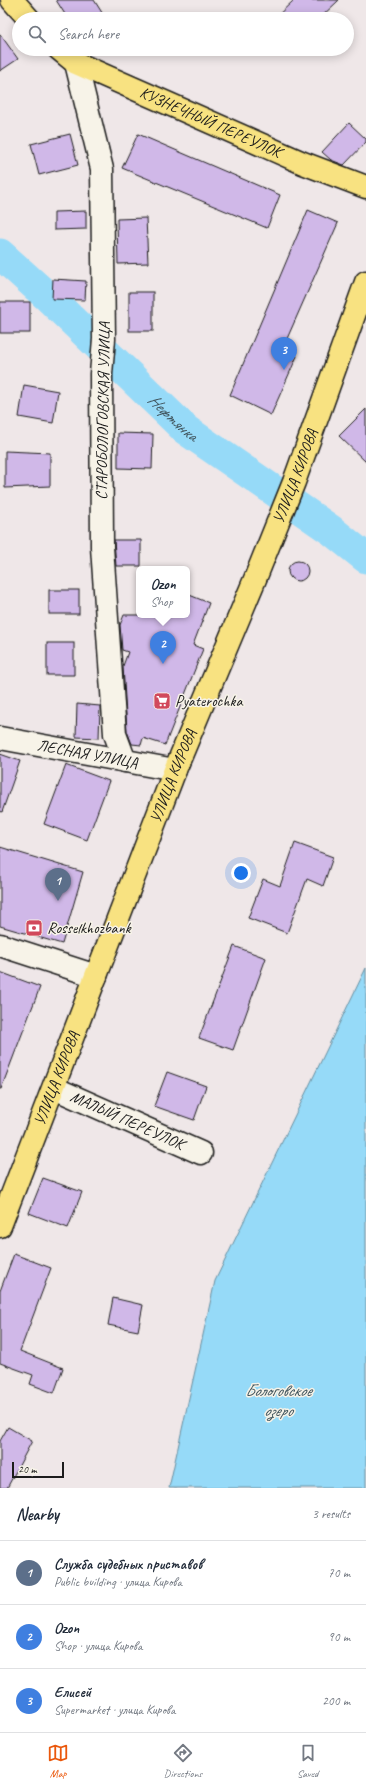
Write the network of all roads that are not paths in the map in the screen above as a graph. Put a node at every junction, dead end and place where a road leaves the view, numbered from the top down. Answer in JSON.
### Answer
{"nodes":[{"id":1,"x":12,"y":0,"type":"edge"},
{"id":2,"x":23,"y":12,"type":"edge"},
{"id":3,"x":68,"y":56,"type":"edge"},
{"id":4,"x":76,"y":63,"type":"junction"},
{"id":5,"x":366,"y":187,"type":"edge"},
{"id":6,"x":366,"y":282,"type":"edge"},
{"id":7,"x":0,"y":738,"type":"edge"},
{"id":8,"x":125,"y":761,"type":"junction"},
{"id":9,"x":175,"y":770,"type":"junction"},
{"id":10,"x":0,"y":945,"type":"edge"},
{"id":11,"x":96,"y":976,"type":"junction"},
{"id":12,"x":54,"y":1088,"type":"junction"},
{"id":13,"x":201,"y":1153,"type":"dead end"},
{"id":14,"x":0,"y":1226,"type":"edge"}],
"edges":[{"from":1,"to":2,"type":"main road"},
{"from":3,"to":4,"type":"main road","name":"КУЗНЕЧНЫЙ ПЕРЕУЛОК"},
{"from":4,"to":5,"type":"main road","name":"КУЗНЕЧНЫЙ ПЕРЕУЛОК"},
{"from":4,"to":8,"type":"street","name":"СТАРОБОЛОГОВСКАЯ УЛИЦА"},
{"from":6,"to":9,"type":"main road","name":"УЛИЦА КИРОВА"},
{"from":7,"to":8,"type":"street","name":"ЛЕСНАЯ УЛИЦА"},
{"from":8,"to":9,"type":"street","name":"ЛЕСНАЯ УЛИЦА"},
{"from":9,"to":11,"type":"main road","name":"УЛИЦА КИРОВА"},
{"from":10,"to":11,"type":"street"},
{"from":11,"to":12,"type":"main road","name":"УЛИЦА КИРОВА"},
{"from":12,"to":13,"type":"street","name":"МАЛЫЙ ПЕРЕУЛОК"},
{"from":12,"to":14,"type":"main road","name":"УЛИЦА КИРОВА"}]}
